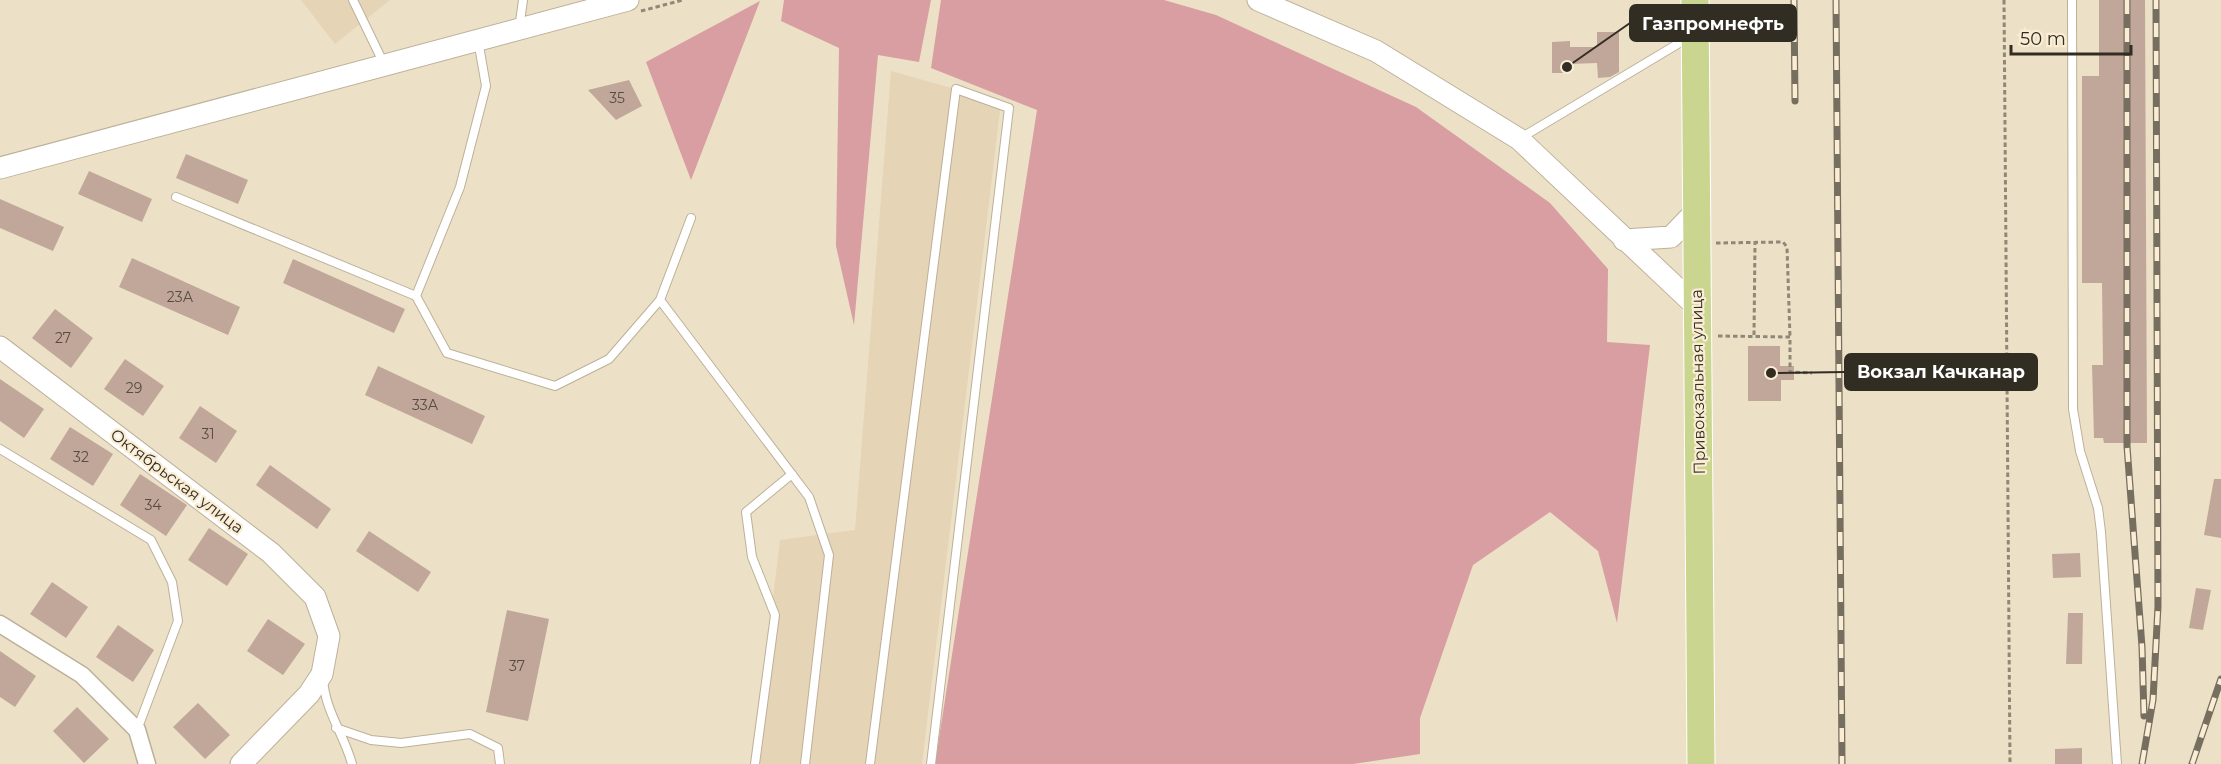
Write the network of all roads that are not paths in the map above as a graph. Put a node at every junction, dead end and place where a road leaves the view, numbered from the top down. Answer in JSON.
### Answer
{"nodes":[{"id":1,"x":353,"y":0,"type":"edge"},
{"id":2,"x":523,"y":0,"type":"edge"},
{"id":3,"x":628,"y":0,"type":"edge"},
{"id":4,"x":1258,"y":0,"type":"edge"},
{"id":5,"x":1695,"y":0,"type":"edge"},
{"id":6,"x":2072,"y":0,"type":"edge"},
{"id":7,"x":519,"y":29,"type":"junction"},
{"id":8,"x":1695,"y":33,"type":"junction"},
{"id":9,"x":478,"y":40,"type":"junction"},
{"id":10,"x":384,"y":65,"type":"junction"},
{"id":11,"x":1519,"y":139,"type":"junction"},
{"id":12,"x":0,"y":168,"type":"edge"},
{"id":13,"x":176,"y":197,"type":"dead end"},
{"id":14,"x":1697,"y":210,"type":"junction"},
{"id":15,"x":691,"y":218,"type":"dead end"},
{"id":16,"x":1624,"y":240,"type":"junction"},
{"id":17,"x":416,"y":296,"type":"junction"},
{"id":18,"x":660,"y":300,"type":"junction"},
{"id":19,"x":1698,"y":308,"type":"junction"},
{"id":20,"x":0,"y":347,"type":"edge"},
{"id":21,"x":0,"y":449,"type":"edge"},
{"id":22,"x":792,"y":474,"type":"junction"},
{"id":23,"x":0,"y":624,"type":"edge"},
{"id":24,"x":322,"y":674,"type":"junction"},
{"id":25,"x":336,"y":728,"type":"junction"},
{"id":26,"x":137,"y":730,"type":"junction"},
{"id":27,"x":147,"y":764,"type":"edge"},
{"id":28,"x":241,"y":764,"type":"edge"},
{"id":29,"x":352,"y":764,"type":"edge"},
{"id":30,"x":500,"y":764,"type":"edge"},
{"id":31,"x":755,"y":764,"type":"edge"},
{"id":32,"x":805,"y":764,"type":"edge"},
{"id":33,"x":870,"y":764,"type":"edge"},
{"id":34,"x":931,"y":764,"type":"edge"},
{"id":35,"x":1701,"y":764,"type":"edge"},
{"id":36,"x":2117,"y":764,"type":"edge"}],
"edges":[{"from":1,"to":10,"type":"lane"},
{"from":2,"to":7,"type":"lane"},
{"from":3,"to":7,"type":"street"},
{"from":4,"to":11,"type":"street"},
{"from":5,"to":8,"type":"main road","name":"Привокзальная улица"},
{"from":6,"to":36,"type":"lane"},
{"from":7,"to":9,"type":"street"},
{"from":8,"to":11,"type":"lane"},
{"from":8,"to":14,"type":"main road","name":"Привокзальная улица"},
{"from":9,"to":10,"type":"street"},
{"from":9,"to":17,"type":"lane"},
{"from":10,"to":12,"type":"street"},
{"from":11,"to":16,"type":"street"},
{"from":13,"to":17,"type":"lane"},
{"from":14,"to":16,"type":"street"},
{"from":14,"to":19,"type":"main road","name":"Привокзальная улица"},
{"from":15,"to":18,"type":"lane"},
{"from":16,"to":19,"type":"street"},
{"from":17,"to":18,"type":"lane"},
{"from":18,"to":22,"type":"lane"},
{"from":19,"to":35,"type":"main road","name":"Привокзальная улица"},
{"from":20,"to":24,"type":"street","name":"Октябрьская улица"},
{"from":21,"to":26,"type":"lane"},
{"from":22,"to":31,"type":"lane"},
{"from":22,"to":32,"type":"lane"},
{"from":23,"to":26,"type":"street"},
{"from":24,"to":25,"type":"lane"},
{"from":24,"to":28,"type":"street"},
{"from":25,"to":29,"type":"lane"},
{"from":25,"to":30,"type":"lane"},
{"from":26,"to":27,"type":"street"},
{"from":33,"to":34,"type":"lane"}]}
